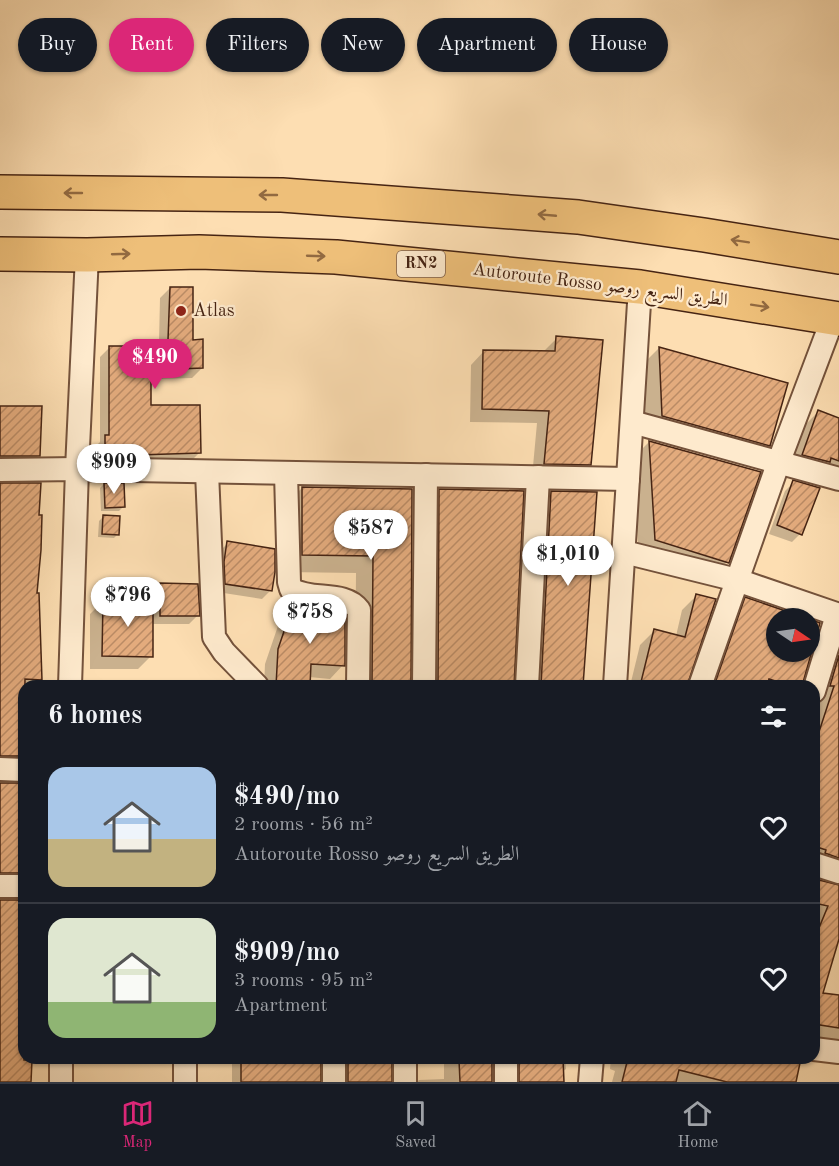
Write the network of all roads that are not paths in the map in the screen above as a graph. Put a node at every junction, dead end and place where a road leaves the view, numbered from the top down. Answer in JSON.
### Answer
{"nodes":[{"id":1,"x":0,"y":192,"type":"edge"},
{"id":2,"x":0,"y":254,"type":"edge"},
{"id":3,"x":87,"y":255,"type":"junction"},
{"id":4,"x":839,"y":258,"type":"edge"},
{"id":5,"x":640,"y":287,"type":"junction"},
{"id":6,"x":836,"y":318,"type":"edge"},
{"id":7,"x":632,"y":422,"type":"junction"},
{"id":8,"x":779,"y":461,"type":"junction"},
{"id":9,"x":77,"y":469,"type":"junction"},
{"id":10,"x":0,"y":470,"type":"edge"},
{"id":11,"x":207,"y":472,"type":"junction"},
{"id":12,"x":286,"y":473,"type":"junction"},
{"id":13,"x":426,"y":475,"type":"junction"},
{"id":14,"x":538,"y":477,"type":"junction"},
{"id":15,"x":628,"y":479,"type":"junction"},
{"id":16,"x":839,"y":479,"type":"edge"},
{"id":17,"x":624,"y":552,"type":"junction"},
{"id":18,"x":737,"y":580,"type":"junction"},
{"id":19,"x":838,"y":615,"type":"edge"},
{"id":20,"x":70,"y":680,"type":"edge"},
{"id":21,"x":251,"y":680,"type":"edge"},
{"id":22,"x":358,"y":680,"type":"edge"},
{"id":23,"x":424,"y":680,"type":"edge"},
{"id":24,"x":527,"y":680,"type":"edge"},
{"id":25,"x":615,"y":680,"type":"edge"},
{"id":26,"x":702,"y":680,"type":"edge"},
{"id":27,"x":817,"y":680,"type":"edge"},
{"id":28,"x":0,"y":769,"type":"edge"},
{"id":29,"x":18,"y":770,"type":"edge"},
{"id":30,"x":820,"y":866,"type":"edge"},
{"id":31,"x":839,"y":872,"type":"edge"},
{"id":32,"x":0,"y":886,"type":"edge"},
{"id":33,"x":18,"y":886,"type":"edge"},
{"id":34,"x":820,"y":1050,"type":"edge"},
{"id":35,"x":839,"y":1052,"type":"edge"},
{"id":36,"x":61,"y":1064,"type":"edge"},
{"id":37,"x":185,"y":1064,"type":"edge"},
{"id":38,"x":334,"y":1064,"type":"edge"},
{"id":39,"x":405,"y":1064,"type":"edge"},
{"id":40,"x":506,"y":1064,"type":"edge"},
{"id":41,"x":592,"y":1064,"type":"edge"},
{"id":42,"x":61,"y":1082,"type":"edge"},
{"id":43,"x":184,"y":1082,"type":"edge"},
{"id":44,"x":334,"y":1082,"type":"edge"},
{"id":45,"x":405,"y":1082,"type":"edge"},
{"id":46,"x":506,"y":1082,"type":"edge"},
{"id":47,"x":590,"y":1082,"type":"edge"}],
"edges":[{"from":4,"to":1,"type":"highway","one_way":true},
{"from":2,"to":3,"type":"highway","name":"Autoroute Rosso الطريق السريع روصو","number":"RN2"},
{"from":3,"to":5,"type":"highway","name":"Autoroute Rosso الطريق السريع روصو","number":"RN2","one_way":true},
{"from":3,"to":9,"type":"street"},
{"from":5,"to":6,"type":"highway","name":"Autoroute Rosso الطريق السريع روصو","number":"RN2","one_way":true},
{"from":5,"to":7,"type":"street"},
{"from":6,"to":8,"type":"street"},
{"from":7,"to":8,"type":"street"},
{"from":7,"to":15,"type":"street"},
{"from":8,"to":16,"type":"street"},
{"from":8,"to":18,"type":"street"},
{"from":9,"to":10,"type":"street"},
{"from":9,"to":11,"type":"street"},
{"from":9,"to":20,"type":"street"},
{"from":11,"to":12,"type":"street"},
{"from":11,"to":21,"type":"street"},
{"from":12,"to":13,"type":"street"},
{"from":12,"to":22,"type":"street"},
{"from":13,"to":14,"type":"street"},
{"from":13,"to":23,"type":"street"},
{"from":14,"to":15,"type":"street"},
{"from":14,"to":24,"type":"street"},
{"from":15,"to":17,"type":"street"},
{"from":17,"to":18,"type":"street"},
{"from":17,"to":25,"type":"street"},
{"from":18,"to":19,"type":"street"},
{"from":18,"to":26,"type":"street"},
{"from":19,"to":27,"type":"street"},
{"from":28,"to":29,"type":"street"},
{"from":30,"to":31,"type":"street"},
{"from":32,"to":33,"type":"street"},
{"from":34,"to":35,"type":"street"},
{"from":36,"to":42,"type":"street"},
{"from":37,"to":43,"type":"street"},
{"from":38,"to":44,"type":"street"},
{"from":39,"to":45,"type":"street"},
{"from":40,"to":46,"type":"street"},
{"from":41,"to":47,"type":"street"}]}
